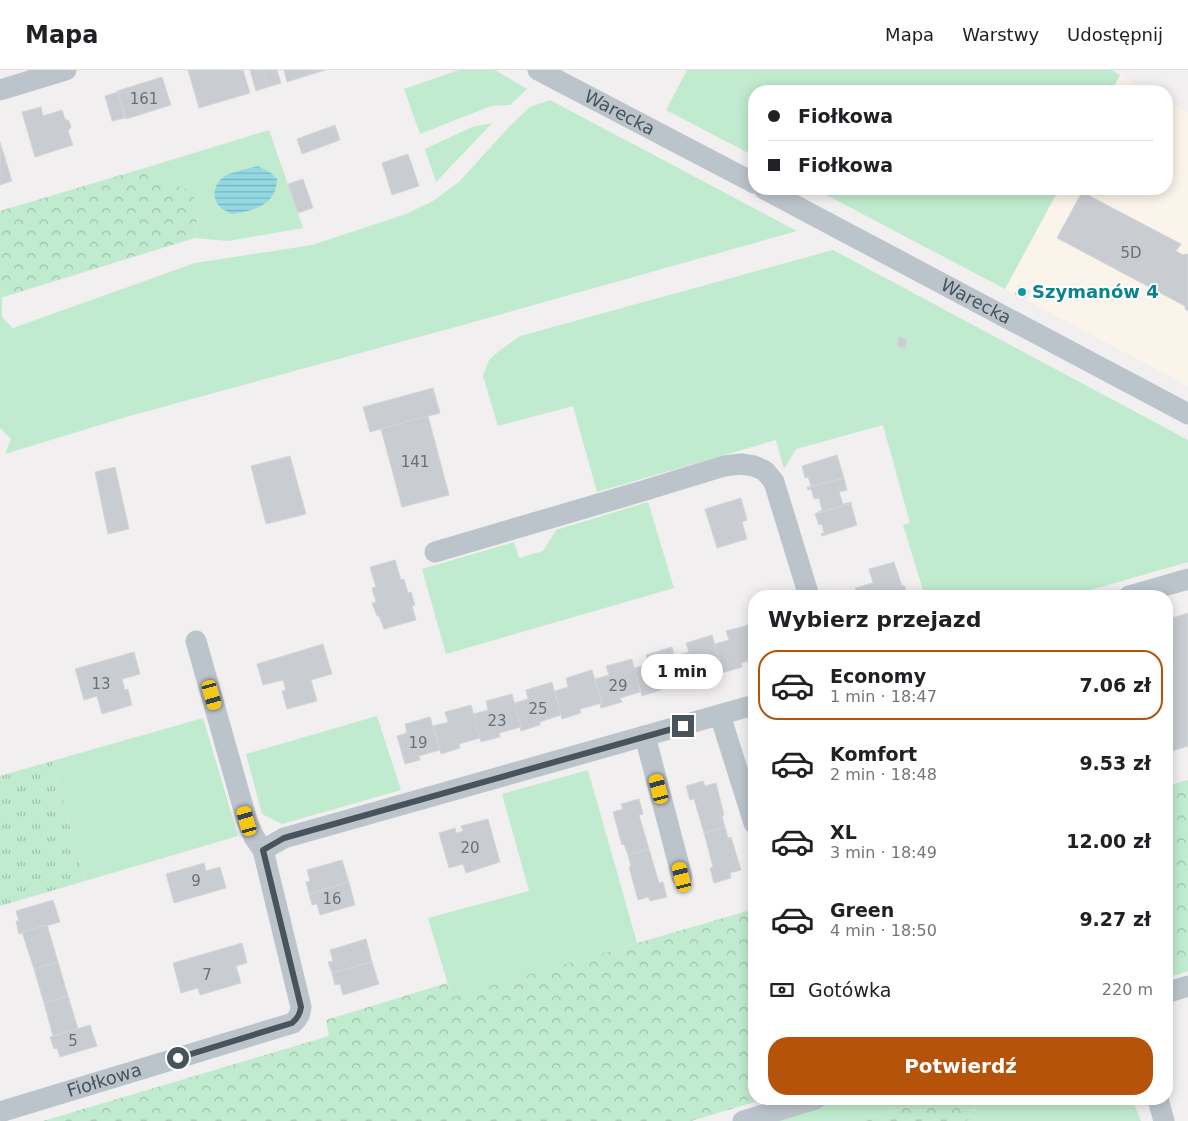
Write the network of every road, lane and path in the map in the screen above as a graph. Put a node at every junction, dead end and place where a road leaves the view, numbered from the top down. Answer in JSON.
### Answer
{"nodes":[{"id":1,"x":66,"y":70,"type":"edge"},
{"id":2,"x":538,"y":70,"type":"edge"},
{"id":3,"x":0,"y":90,"type":"edge"},
{"id":4,"x":748,"y":180,"type":"edge"},
{"id":5,"x":775,"y":195,"type":"edge"},
{"id":6,"x":1188,"y":414,"type":"edge"},
{"id":7,"x":435,"y":552,"type":"dead end"},
{"id":8,"x":1188,"y":579,"type":"edge"},
{"id":9,"x":807,"y":590,"type":"edge"},
{"id":10,"x":1150,"y":590,"type":"edge"},
{"id":11,"x":196,"y":641,"type":"dead end"},
{"id":12,"x":748,"y":707,"type":"edge"},
{"id":13,"x":720,"y":715,"type":"junction"},
{"id":14,"x":645,"y":736,"type":"junction"},
{"id":15,"x":748,"y":804,"type":"edge"},
{"id":16,"x":263,"y":850,"type":"junction"},
{"id":17,"x":682,"y":877,"type":"dead end"},
{"id":18,"x":1188,"y":986,"type":"edge"},
{"id":19,"x":1173,"y":991,"type":"edge"},
{"id":20,"x":796,"y":1105,"type":"edge"},
{"id":21,"x":1160,"y":1105,"type":"edge"},
{"id":22,"x":0,"y":1112,"type":"edge"},
{"id":23,"x":743,"y":1121,"type":"edge"},
{"id":24,"x":1164,"y":1121,"type":"edge"}],
"edges":[{"from":1,"to":3,"type":"street"},
{"from":2,"to":4,"type":"street","name":"Warecka"},
{"from":5,"to":6,"type":"street","name":"Warecka"},
{"from":7,"to":9,"type":"street"},
{"from":8,"to":10,"type":"street"},
{"from":11,"to":16,"type":"street"},
{"from":12,"to":13,"type":"street"},
{"from":13,"to":14,"type":"street"},
{"from":13,"to":15,"type":"street"},
{"from":14,"to":16,"type":"street"},
{"from":14,"to":17,"type":"street"},
{"from":16,"to":22,"type":"street","name":"Fiołkowa"},
{"from":18,"to":19,"type":"street"},
{"from":20,"to":23,"type":"street"},
{"from":21,"to":24,"type":"street"}]}
